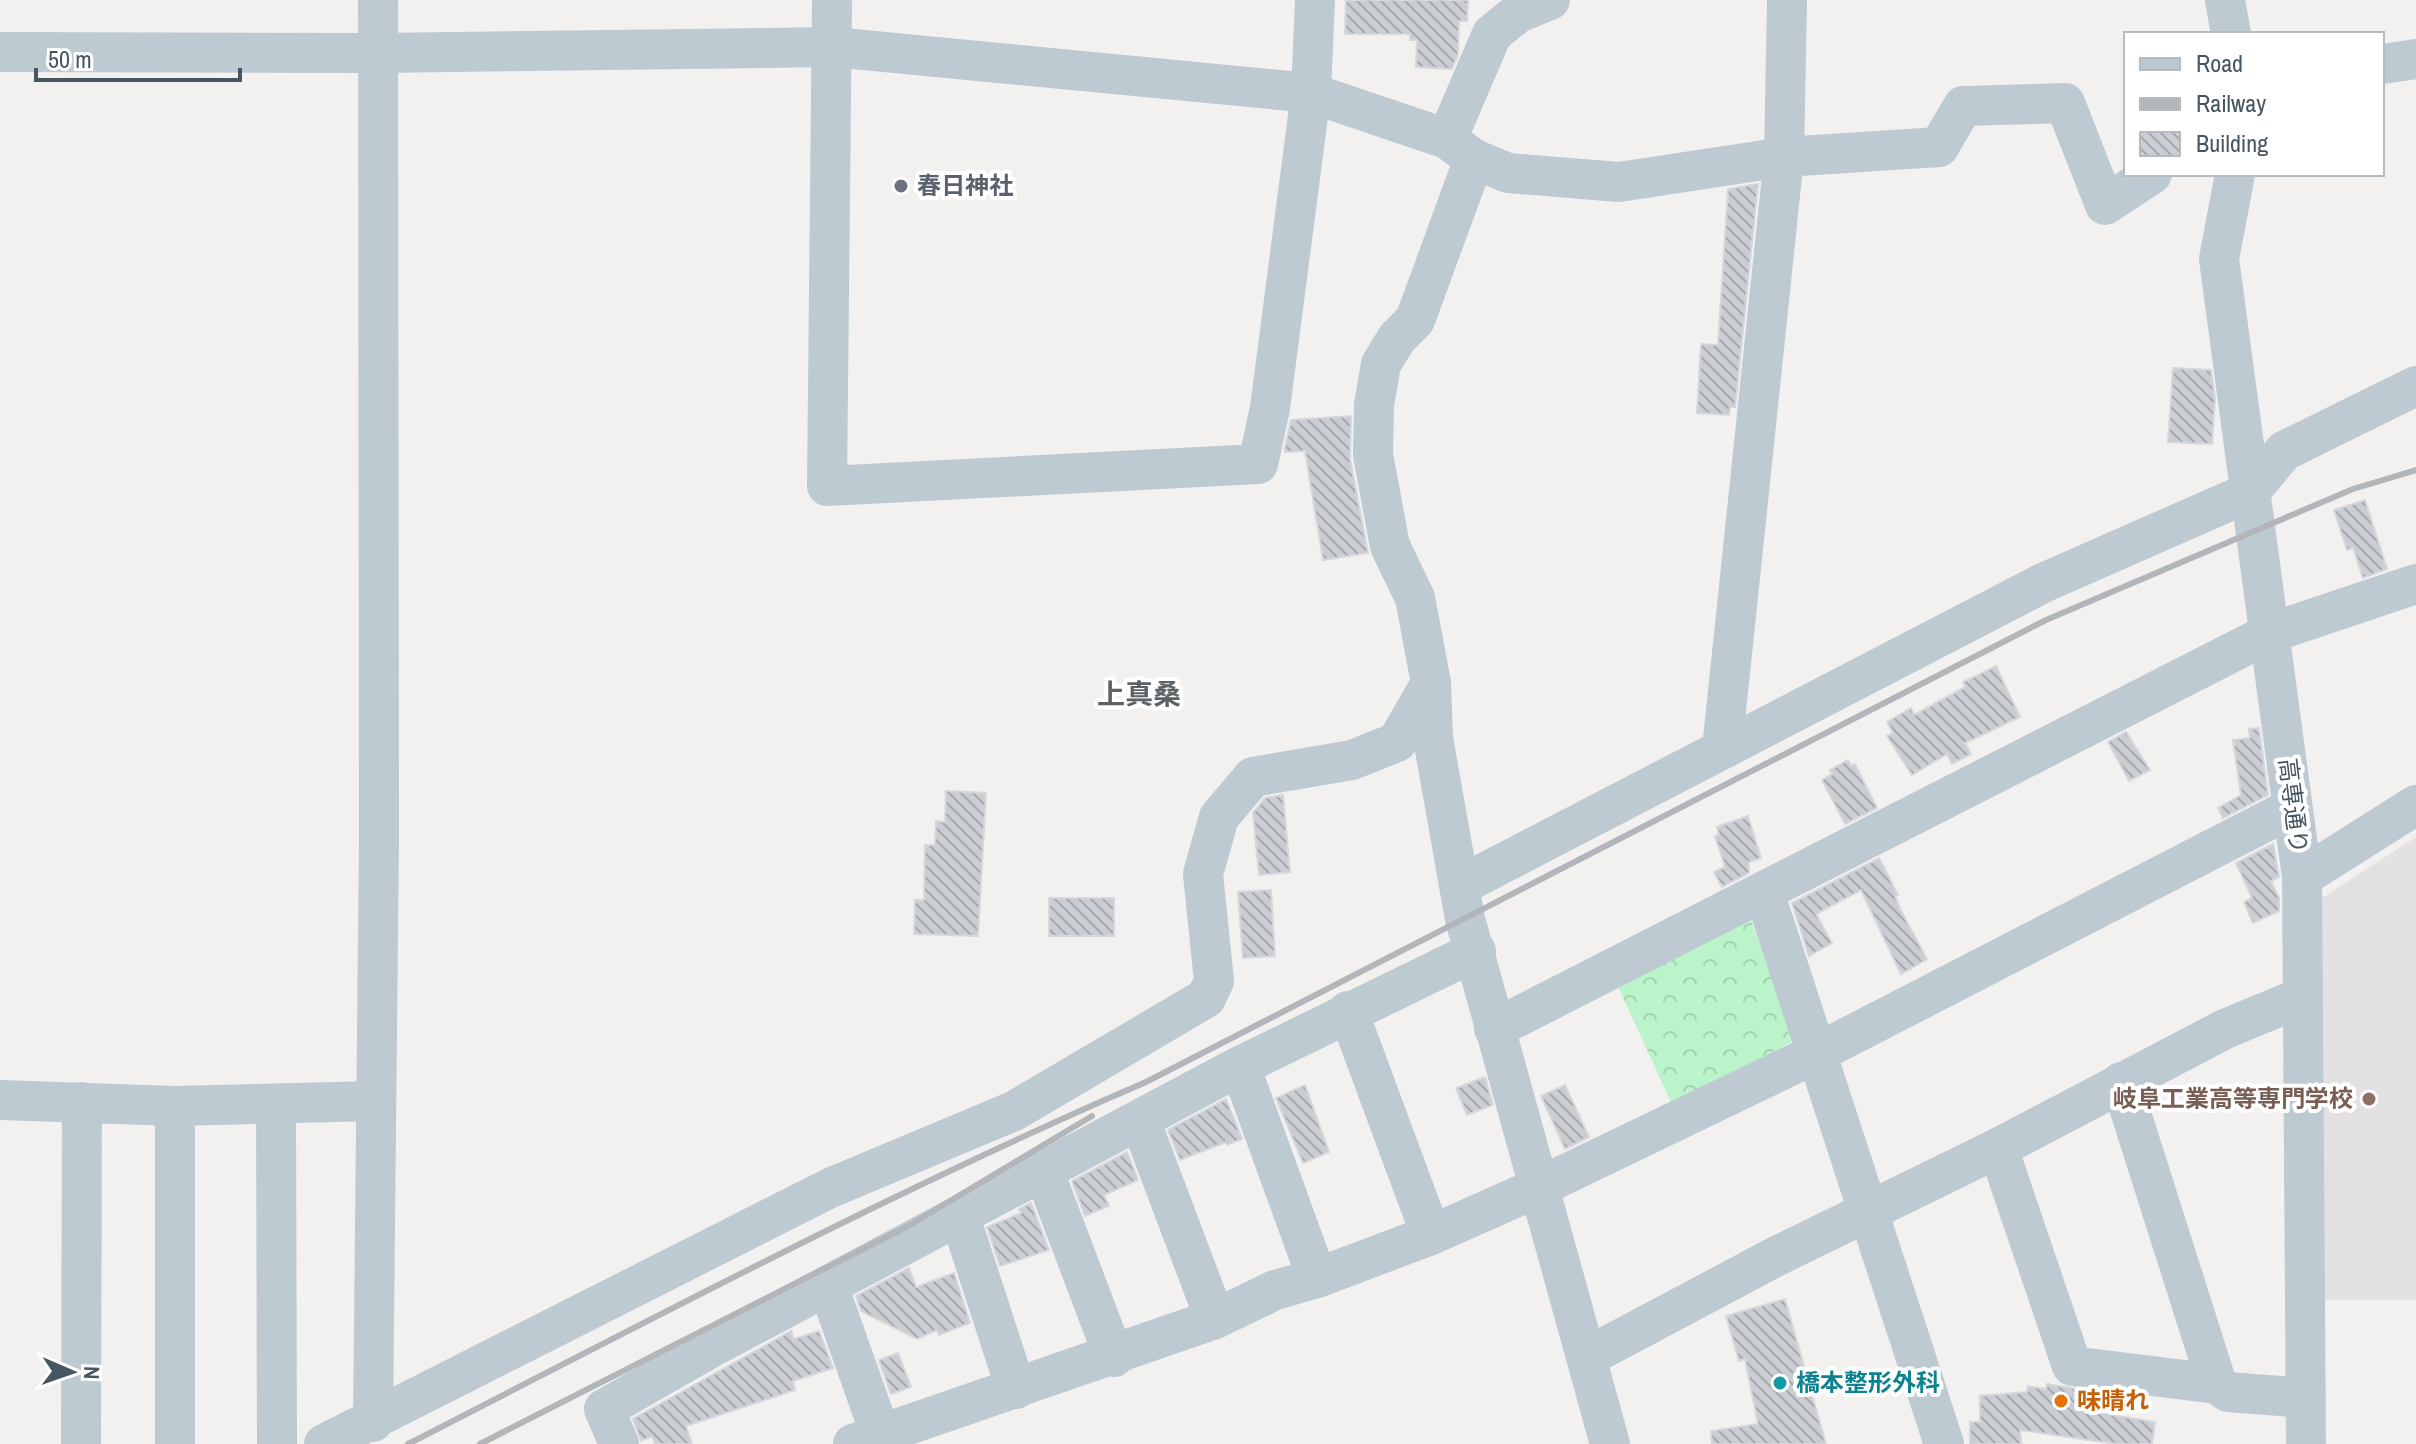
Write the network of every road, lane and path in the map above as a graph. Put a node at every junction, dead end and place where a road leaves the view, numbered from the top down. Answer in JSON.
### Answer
{"nodes":[{"id":1,"x":378,"y":0,"type":"edge"},
{"id":2,"x":832,"y":0,"type":"edge"},
{"id":3,"x":1315,"y":0,"type":"edge"},
{"id":4,"x":1550,"y":0,"type":"edge"},
{"id":5,"x":1787,"y":0,"type":"edge"},
{"id":6,"x":2225,"y":0,"type":"edge"},
{"id":7,"x":2231,"y":32,"type":"edge"},
{"id":8,"x":833,"y":47,"type":"junction"},
{"id":9,"x":0,"y":52,"type":"edge"},
{"id":10,"x":378,"y":53,"type":"junction"},
{"id":11,"x":2416,"y":59,"type":"edge"},
{"id":12,"x":2384,"y":64,"type":"edge"},
{"id":13,"x":1311,"y":93,"type":"junction"},
{"id":14,"x":1461,"y":149,"type":"junction"},
{"id":15,"x":1784,"y":157,"type":"junction"},
{"id":16,"x":2149,"y":176,"type":"edge"},
{"id":17,"x":2235,"y":176,"type":"edge"},
{"id":18,"x":2416,"y":386,"type":"edge"},
{"id":19,"x":2250,"y":492,"type":"junction"},
{"id":20,"x":2416,"y":584,"type":"edge"},
{"id":21,"x":2270,"y":633,"type":"junction"},
{"id":22,"x":1431,"y":683,"type":"junction"},
{"id":23,"x":1722,"y":749,"type":"junction"},
{"id":24,"x":2416,"y":805,"type":"edge"},
{"id":25,"x":2292,"y":808,"type":"junction"},
{"id":26,"x":2302,"y":877,"type":"junction"},
{"id":27,"x":1461,"y":885,"type":"junction"},
{"id":28,"x":1764,"y":892,"type":"junction"},
{"id":29,"x":1476,"y":951,"type":"junction"},
{"id":30,"x":2300,"y":998,"type":"junction"},
{"id":31,"x":1348,"y":1011,"type":"junction"},
{"id":32,"x":1494,"y":1029,"type":"junction"},
{"id":33,"x":1817,"y":1053,"type":"junction"},
{"id":34,"x":1240,"y":1066,"type":"junction"},
{"id":35,"x":2121,"y":1082,"type":"junction"},
{"id":36,"x":0,"y":1100,"type":"edge"},
{"id":37,"x":376,"y":1101,"type":"junction"},
{"id":38,"x":82,"y":1102,"type":"junction"},
{"id":39,"x":276,"y":1105,"type":"junction"},
{"id":40,"x":175,"y":1106,"type":"junction"},
{"id":41,"x":1140,"y":1120,"type":"junction"},
{"id":42,"x":1998,"y":1148,"type":"junction"},
{"id":43,"x":1044,"y":1172,"type":"junction"},
{"id":44,"x":1537,"y":1188,"type":"junction"},
{"id":45,"x":1867,"y":1215,"type":"junction"},
{"id":46,"x":960,"y":1217,"type":"junction"},
{"id":47,"x":1431,"y":1235,"type":"junction"},
{"id":48,"x":1317,"y":1278,"type":"junction"},
{"id":49,"x":828,"y":1286,"type":"junction"},
{"id":50,"x":1215,"y":1319,"type":"junction"},
{"id":51,"x":1114,"y":1357,"type":"junction"},
{"id":52,"x":1587,"y":1357,"type":"junction"},
{"id":53,"x":2217,"y":1384,"type":"junction"},
{"id":54,"x":1016,"y":1389,"type":"junction"},
{"id":55,"x":2305,"y":1398,"type":"junction"},
{"id":56,"x":373,"y":1422,"type":"junction"},
{"id":57,"x":867,"y":1438,"type":"edge"},
{"id":58,"x":81,"y":1444,"type":"edge"},
{"id":59,"x":175,"y":1444,"type":"edge"},
{"id":60,"x":277,"y":1444,"type":"edge"},
{"id":61,"x":324,"y":1444,"type":"edge"},
{"id":62,"x":619,"y":1444,"type":"edge"},
{"id":63,"x":1610,"y":1444,"type":"edge"},
{"id":64,"x":1944,"y":1444,"type":"edge"},
{"id":65,"x":2306,"y":1444,"type":"edge"}],
"edges":[{"from":1,"to":10,"type":"street"},
{"from":2,"to":8,"type":"street"},
{"from":3,"to":13,"type":"street"},
{"from":4,"to":14,"type":"street"},
{"from":5,"to":15,"type":"street"},
{"from":6,"to":7,"type":"street"},
{"from":8,"to":10,"type":"street"},
{"from":8,"to":13,"type":"street"},
{"from":8,"to":13,"type":"street"},
{"from":9,"to":10,"type":"street"},
{"from":10,"to":37,"type":"street"},
{"from":11,"to":12,"type":"street"},
{"from":13,"to":14,"type":"street"},
{"from":14,"to":15,"type":"street"},
{"from":14,"to":22,"type":"street"},
{"from":15,"to":16,"type":"street"},
{"from":15,"to":23,"type":"street"},
{"from":17,"to":19,"type":"street","name":"高専通り"},
{"from":18,"to":19,"type":"street"},
{"from":19,"to":21,"type":"street","name":"高専通り"},
{"from":19,"to":23,"type":"street"},
{"from":20,"to":21,"type":"street"},
{"from":21,"to":25,"type":"street","name":"高専通り"},
{"from":21,"to":28,"type":"street"},
{"from":22,"to":27,"type":"street"},
{"from":22,"to":56,"type":"street"},
{"from":23,"to":27,"type":"street"},
{"from":24,"to":26,"type":"street"},
{"from":25,"to":26,"type":"street","name":"高専通り"},
{"from":25,"to":33,"type":"street"},
{"from":26,"to":30,"type":"street","name":"高専通り"},
{"from":27,"to":29,"type":"street"},
{"from":28,"to":32,"type":"street"},
{"from":28,"to":33,"type":"street"},
{"from":29,"to":31,"type":"street"},
{"from":29,"to":32,"type":"street"},
{"from":30,"to":35,"type":"street"},
{"from":30,"to":55,"type":"street","name":"高専通り"},
{"from":31,"to":34,"type":"street"},
{"from":31,"to":47,"type":"street"},
{"from":32,"to":44,"type":"street"},
{"from":33,"to":44,"type":"street"},
{"from":33,"to":45,"type":"street"},
{"from":34,"to":41,"type":"street"},
{"from":34,"to":48,"type":"street"},
{"from":35,"to":42,"type":"street"},
{"from":35,"to":53,"type":"street"},
{"from":36,"to":38,"type":"street"},
{"from":37,"to":39,"type":"street"},
{"from":37,"to":56,"type":"street"},
{"from":38,"to":40,"type":"street"},
{"from":38,"to":58,"type":"street"},
{"from":39,"to":40,"type":"street"},
{"from":39,"to":60,"type":"street"},
{"from":40,"to":59,"type":"street"},
{"from":41,"to":43,"type":"street"},
{"from":41,"to":50,"type":"street"},
{"from":42,"to":45,"type":"street"},
{"from":42,"to":53,"type":"street"},
{"from":43,"to":46,"type":"street"},
{"from":43,"to":51,"type":"street"},
{"from":44,"to":47,"type":"street"},
{"from":44,"to":52,"type":"street"},
{"from":45,"to":52,"type":"street"},
{"from":45,"to":64,"type":"street"},
{"from":46,"to":49,"type":"street"},
{"from":46,"to":54,"type":"street"},
{"from":47,"to":48,"type":"street"},
{"from":48,"to":50,"type":"street"},
{"from":49,"to":57,"type":"street"},
{"from":49,"to":62,"type":"street"},
{"from":50,"to":51,"type":"street"},
{"from":51,"to":54,"type":"street"},
{"from":52,"to":63,"type":"street"},
{"from":53,"to":55,"type":"street"},
{"from":54,"to":57,"type":"street"},
{"from":55,"to":65,"type":"street","name":"高専通り"},
{"from":56,"to":61,"type":"street"}]}
